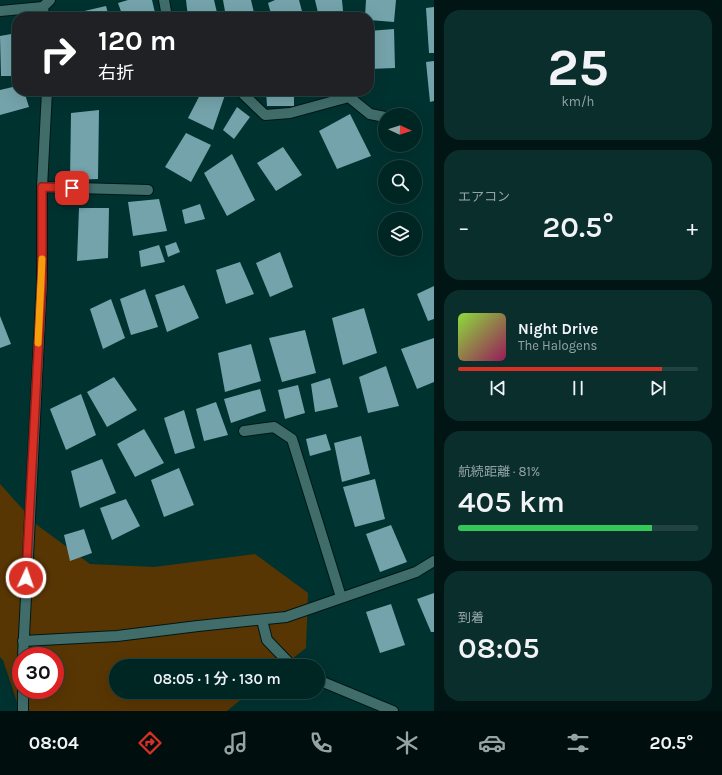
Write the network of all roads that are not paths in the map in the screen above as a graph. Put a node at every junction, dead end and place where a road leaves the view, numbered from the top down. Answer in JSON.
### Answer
{"nodes":[{"id":1,"x":164,"y":0,"type":"edge"},
{"id":2,"x":45,"y":8,"type":"edge"},
{"id":3,"x":0,"y":11,"type":"edge"},
{"id":4,"x":166,"y":12,"type":"edge"},
{"id":5,"x":47,"y":96,"type":"edge"},
{"id":6,"x":245,"y":96,"type":"edge"},
{"id":7,"x":378,"y":116,"type":"edge"},
{"id":8,"x":42,"y":187,"type":"junction"},
{"id":9,"x":148,"y":190,"type":"dead end"},
{"id":10,"x":244,"y":431,"type":"dead end"},
{"id":11,"x":434,"y":561,"type":"edge"},
{"id":12,"x":341,"y":597,"type":"junction"},
{"id":13,"x":262,"y":620,"type":"junction"},
{"id":14,"x":23,"y":641,"type":"junction"},
{"id":15,"x":23,"y":647,"type":"edge"},
{"id":16,"x":285,"y":659,"type":"edge"},
{"id":17,"x":325,"y":683,"type":"edge"},
{"id":18,"x":23,"y":699,"type":"edge"},
{"id":19,"x":24,"y":711,"type":"edge"},
{"id":20,"x":393,"y":711,"type":"edge"}],
"edges":[{"from":1,"to":4,"type":"street"},
{"from":2,"to":3,"type":"street"},
{"from":5,"to":8,"type":"street"},
{"from":6,"to":7,"type":"street"},
{"from":8,"to":9,"type":"street"},
{"from":8,"to":14,"type":"street"},
{"from":10,"to":12,"type":"street"},
{"from":11,"to":12,"type":"street"},
{"from":12,"to":13,"type":"street"},
{"from":13,"to":14,"type":"street"},
{"from":13,"to":16,"type":"street"},
{"from":14,"to":15,"type":"street"},
{"from":17,"to":20,"type":"street"},
{"from":18,"to":19,"type":"street"}]}
